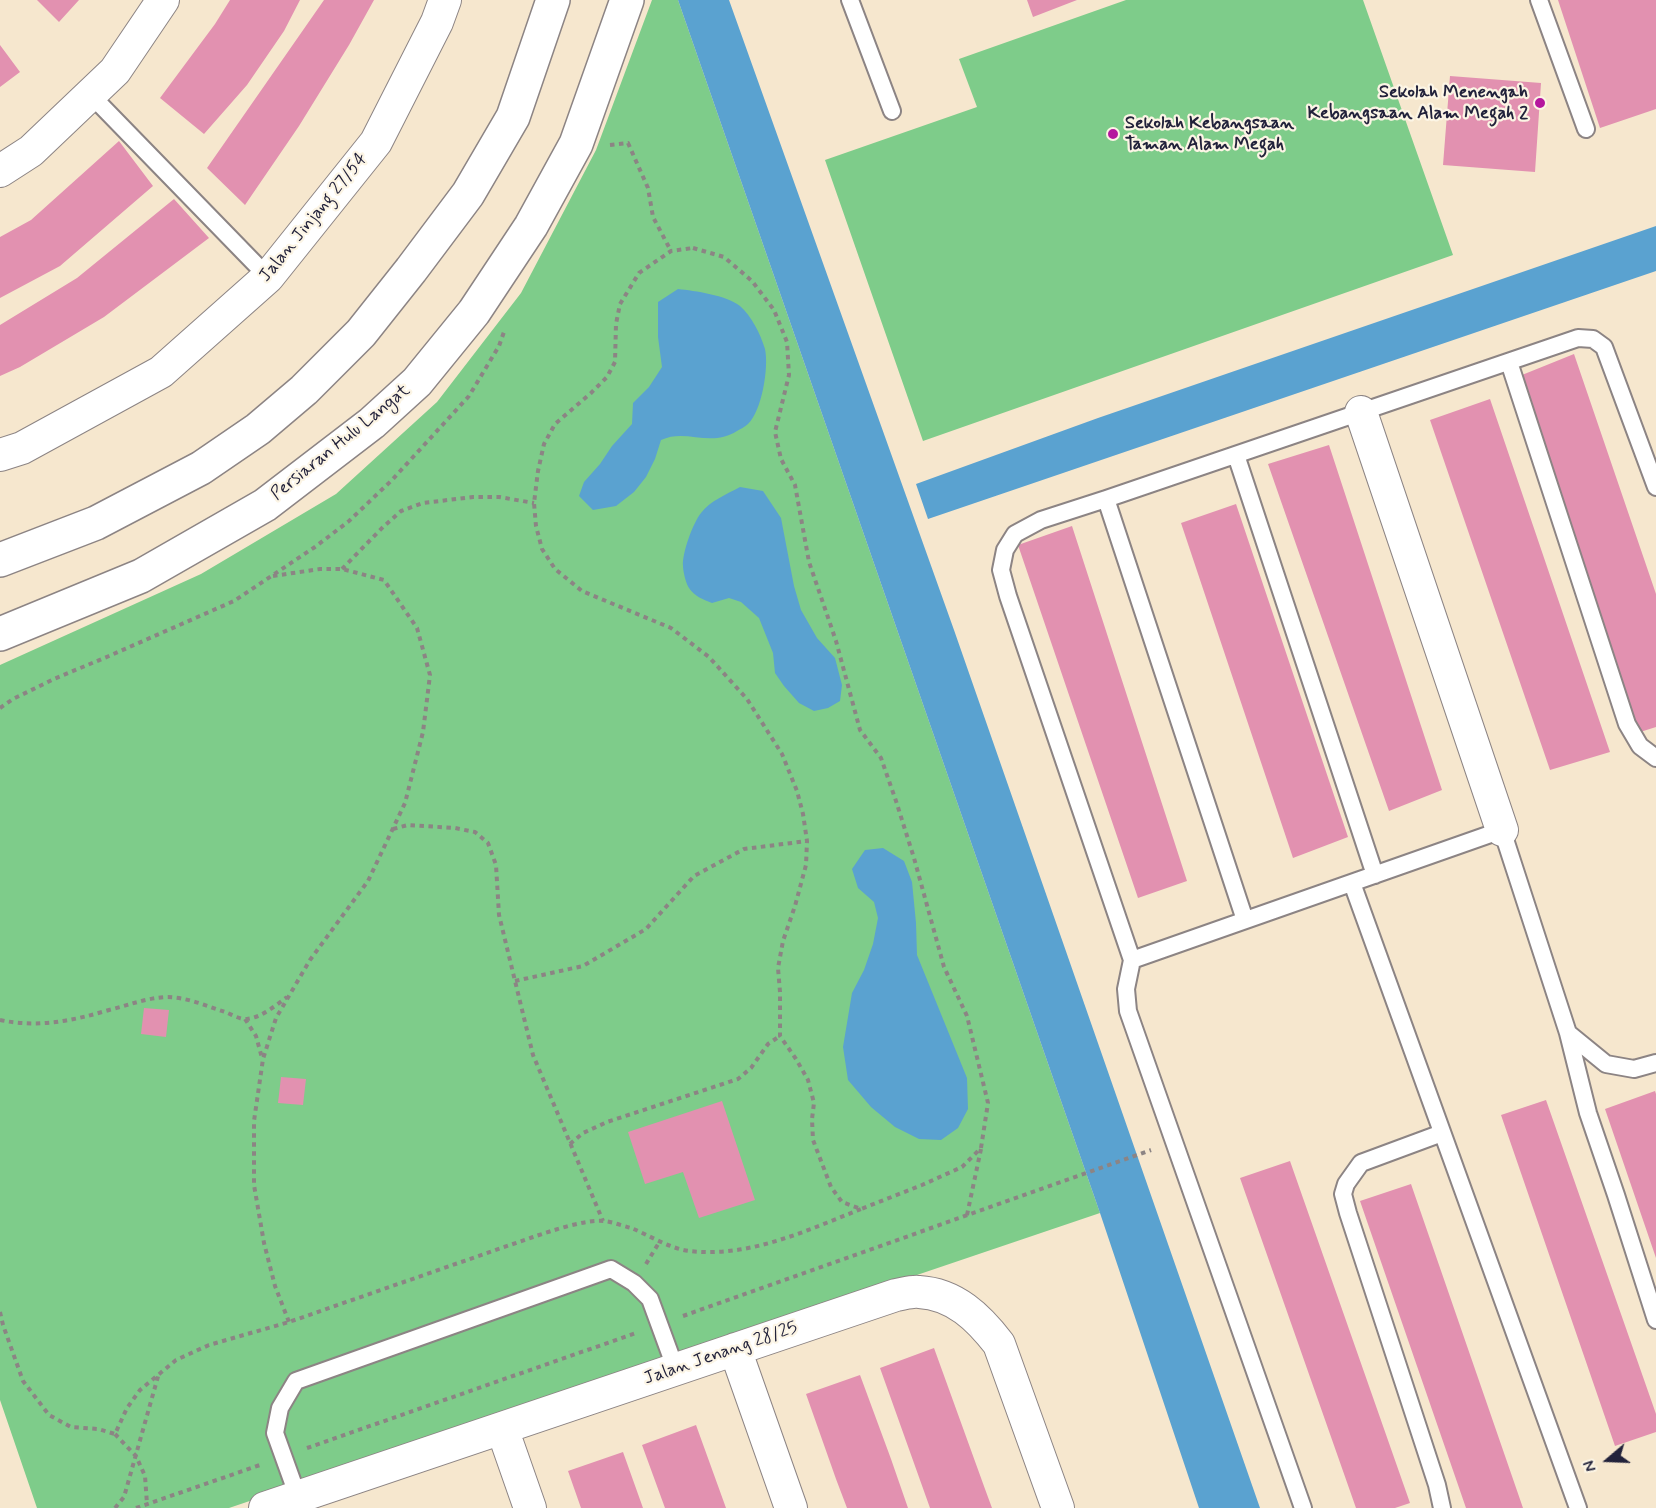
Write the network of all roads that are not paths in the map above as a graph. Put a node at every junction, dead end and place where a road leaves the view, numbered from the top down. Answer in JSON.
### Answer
{"nodes":[{"id":1,"x":163,"y":0,"type":"edge"},
{"id":2,"x":445,"y":0,"type":"edge"},
{"id":3,"x":553,"y":0,"type":"edge"},
{"id":4,"x":627,"y":0,"type":"edge"},
{"id":5,"x":850,"y":0,"type":"edge"},
{"id":6,"x":1539,"y":0,"type":"edge"},
{"id":7,"x":90,"y":94,"type":"junction"},
{"id":8,"x":892,"y":111,"type":"dead end"},
{"id":9,"x":1587,"y":129,"type":"dead end"},
{"id":10,"x":0,"y":171,"type":"edge"},
{"id":11,"x":268,"y":277,"type":"junction"},
{"id":12,"x":1509,"y":362,"type":"junction"},
{"id":13,"x":1360,"y":412,"type":"junction"},
{"id":14,"x":0,"y":455,"type":"edge"},
{"id":15,"x":1236,"y":455,"type":"junction"},
{"id":16,"x":1656,"y":487,"type":"edge"},
{"id":17,"x":1106,"y":499,"type":"junction"},
{"id":18,"x":0,"y":560,"type":"edge"},
{"id":19,"x":1,"y":634,"type":"edge"},
{"id":20,"x":1656,"y":758,"type":"edge"},
{"id":21,"x":1502,"y":830,"type":"junction"},
{"id":22,"x":1375,"y":875,"type":"junction"},
{"id":23,"x":1352,"y":883,"type":"junction"},
{"id":24,"x":1245,"y":920,"type":"junction"},
{"id":25,"x":1132,"y":960,"type":"junction"},
{"id":26,"x":1568,"y":1033,"type":"junction"},
{"id":27,"x":1656,"y":1063,"type":"edge"},
{"id":28,"x":1442,"y":1133,"type":"junction"},
{"id":29,"x":1656,"y":1320,"type":"edge"},
{"id":30,"x":735,"y":1349,"type":"junction"},
{"id":31,"x":676,"y":1370,"type":"junction"},
{"id":32,"x":502,"y":1428,"type":"junction"},
{"id":33,"x":298,"y":1497,"type":"junction"},
{"id":34,"x":265,"y":1508,"type":"edge"},
{"id":35,"x":530,"y":1508,"type":"edge"},
{"id":36,"x":790,"y":1508,"type":"edge"},
{"id":37,"x":1058,"y":1508,"type":"edge"},
{"id":38,"x":1303,"y":1508,"type":"edge"},
{"id":39,"x":1442,"y":1508,"type":"edge"},
{"id":40,"x":1578,"y":1508,"type":"edge"}],
"edges":[{"from":1,"to":7,"type":"street"},
{"from":2,"to":11,"type":"street","name":"Jalan Jinjang 27/54"},
{"from":3,"to":18,"type":"main road"},
{"from":4,"to":19,"type":"main road","name":"Persiaran Hulu Langat"},
{"from":5,"to":8,"type":"lane"},
{"from":6,"to":9,"type":"lane"},
{"from":7,"to":10,"type":"street"},
{"from":7,"to":11,"type":"lane"},
{"from":11,"to":14,"type":"street","name":"Jalan Jinjang 27/54"},
{"from":12,"to":13,"type":"lane"},
{"from":12,"to":16,"type":"lane"},
{"from":12,"to":20,"type":"lane"},
{"from":13,"to":15,"type":"lane"},
{"from":13,"to":21,"type":"street"},
{"from":15,"to":17,"type":"lane"},
{"from":15,"to":22,"type":"lane"},
{"from":17,"to":24,"type":"lane"},
{"from":17,"to":25,"type":"lane"},
{"from":21,"to":22,"type":"lane"},
{"from":21,"to":26,"type":"lane"},
{"from":22,"to":23,"type":"lane"},
{"from":23,"to":24,"type":"lane"},
{"from":23,"to":28,"type":"lane"},
{"from":24,"to":25,"type":"lane"},
{"from":25,"to":38,"type":"lane"},
{"from":26,"to":27,"type":"lane"},
{"from":26,"to":29,"type":"lane"},
{"from":28,"to":39,"type":"lane"},
{"from":28,"to":40,"type":"lane"},
{"from":30,"to":31,"type":"street","name":"Jalan Jenang 28/25"},
{"from":30,"to":36,"type":"street"},
{"from":30,"to":37,"type":"street","name":"Jalan Jenang 28/25"},
{"from":31,"to":32,"type":"street","name":"Jalan Jenang 28/25"},
{"from":31,"to":33,"type":"lane"},
{"from":32,"to":33,"type":"street","name":"Jalan Jenang 28/25"},
{"from":32,"to":35,"type":"street"},
{"from":33,"to":34,"type":"street","name":"Jalan Jenang 28/25"}]}
